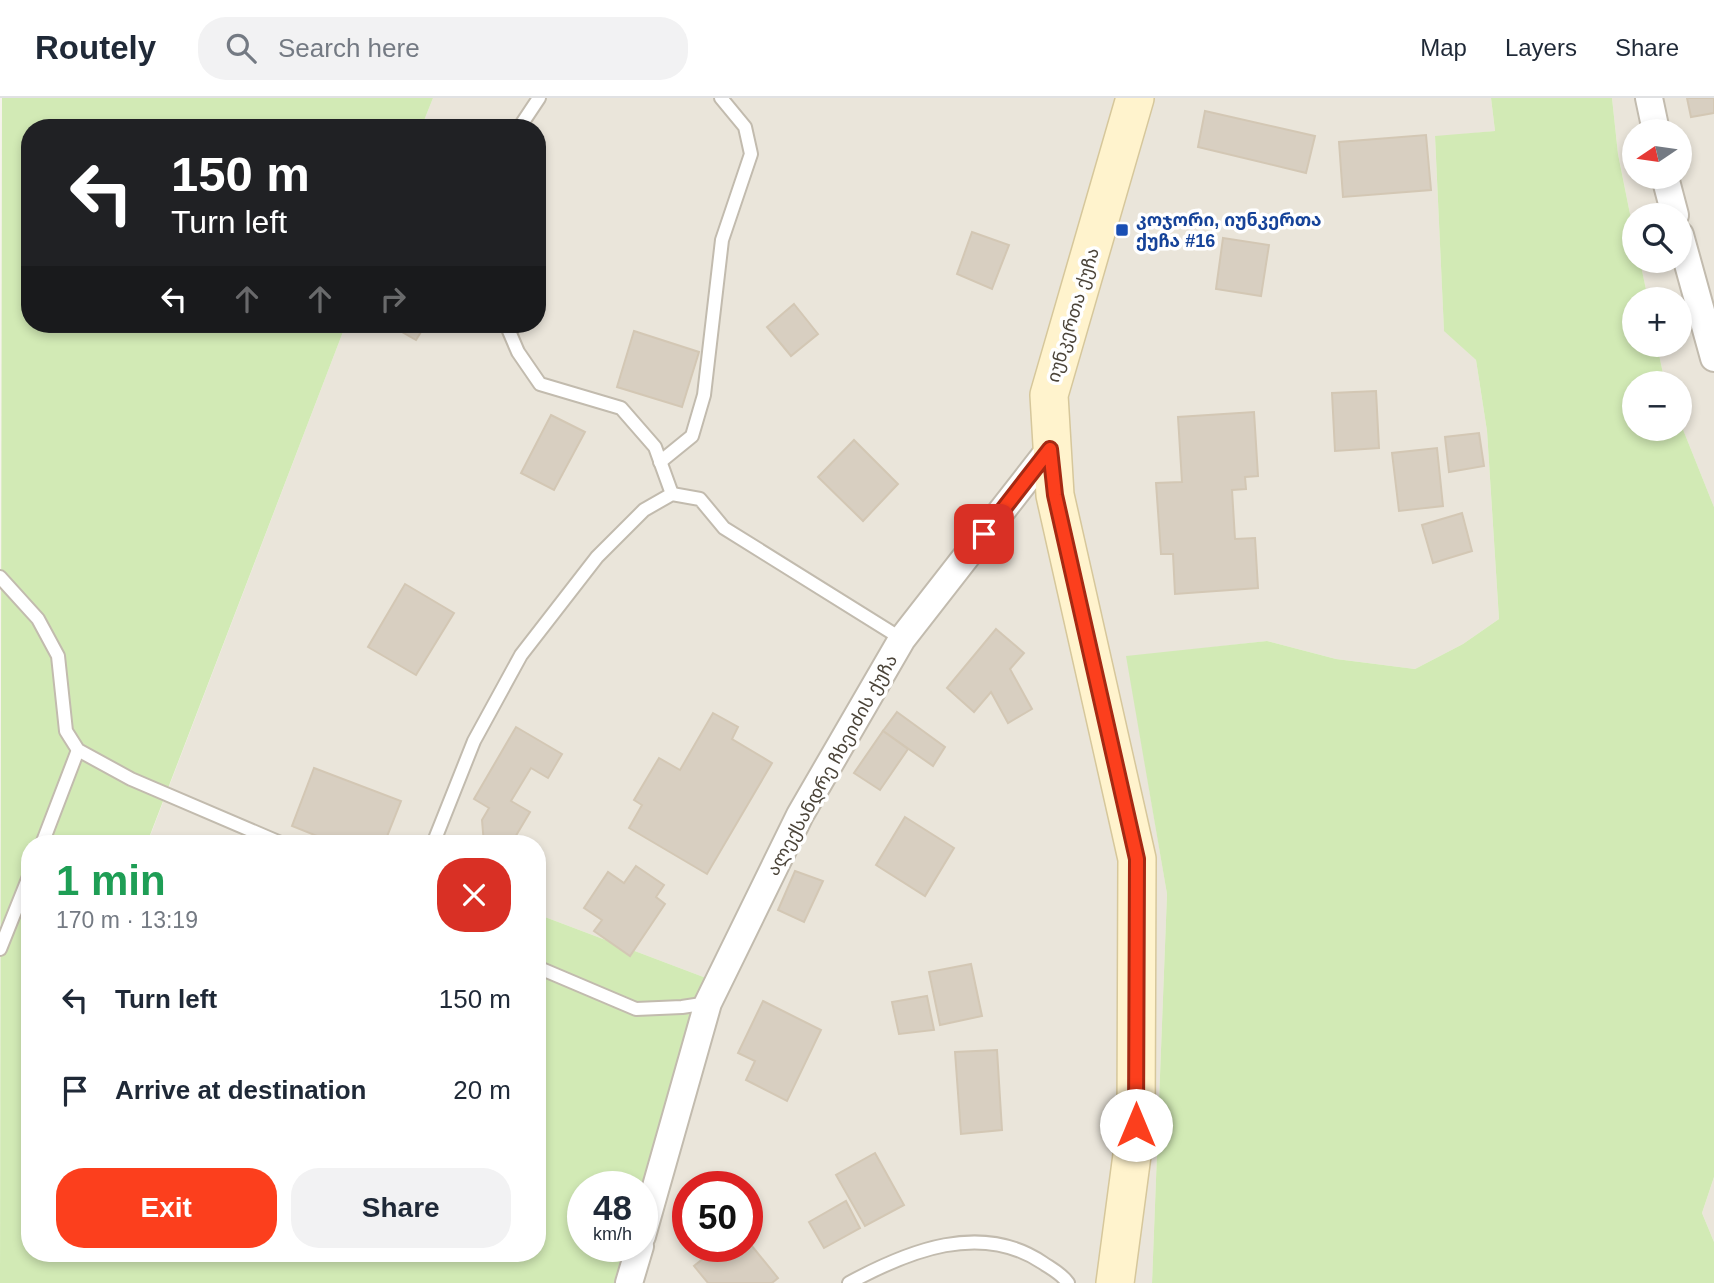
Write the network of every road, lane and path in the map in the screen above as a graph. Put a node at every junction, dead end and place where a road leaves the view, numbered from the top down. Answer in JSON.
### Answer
{"nodes":[{"id":1,"x":539,"y":98,"type":"edge"},
{"id":2,"x":721,"y":98,"type":"edge"},
{"id":3,"x":1135,"y":98,"type":"edge"},
{"id":4,"x":1650,"y":98,"type":"edge"},
{"id":5,"x":525,"y":119,"type":"edge"},
{"id":6,"x":1654,"y":119,"type":"edge"},
{"id":7,"x":1691,"y":273,"type":"edge"},
{"id":8,"x":510,"y":333,"type":"edge"},
{"id":9,"x":1713,"y":348,"type":"edge"},
{"id":10,"x":1050,"y":449,"type":"junction"},
{"id":11,"x":660,"y":462,"type":"junction"},
{"id":12,"x":672,"y":494,"type":"junction"},
{"id":13,"x":0,"y":577,"type":"edge"},
{"id":14,"x":902,"y":639,"type":"junction"},
{"id":15,"x":79,"y":750,"type":"junction"},
{"id":16,"x":46,"y":835,"type":"edge"},
{"id":17,"x":257,"y":835,"type":"edge"},
{"id":18,"x":437,"y":835,"type":"edge"},
{"id":19,"x":21,"y":896,"type":"edge"},
{"id":20,"x":0,"y":949,"type":"edge"},
{"id":21,"x":546,"y":971,"type":"edge"},
{"id":22,"x":708,"y":1003,"type":"junction"},
{"id":23,"x":658,"y":1180,"type":"edge"},
{"id":24,"x":635,"y":1262,"type":"edge"},
{"id":25,"x":629,"y":1283,"type":"edge"},
{"id":26,"x":849,"y":1283,"type":"edge"},
{"id":27,"x":1068,"y":1283,"type":"edge"},
{"id":28,"x":1115,"y":1283,"type":"edge"}],
"edges":[{"from":1,"to":5,"type":"lane"},
{"from":2,"to":11,"type":"lane"},
{"from":3,"to":10,"type":"main road","name":"იუნკერთა ქუჩა"},
{"from":4,"to":6,"type":"street"},
{"from":7,"to":9,"type":"street"},
{"from":8,"to":11,"type":"lane"},
{"from":10,"to":14,"type":"street","name":"ალექსანდრე ჩხეიძის ქუჩა"},
{"from":10,"to":28,"type":"main road","name":"იუნკერთა ქუჩა"},
{"from":11,"to":12,"type":"lane"},
{"from":12,"to":14,"type":"lane"},
{"from":12,"to":18,"type":"lane"},
{"from":13,"to":15,"type":"lane"},
{"from":14,"to":22,"type":"street","name":"ალექსანდრე ჩხეიძის ქუჩა"},
{"from":15,"to":16,"type":"lane"},
{"from":15,"to":17,"type":"lane"},
{"from":19,"to":20,"type":"lane"},
{"from":21,"to":22,"type":"lane"},
{"from":22,"to":23,"type":"street","name":"ალექსანდრე ჩხეიძის ქუჩა"},
{"from":24,"to":25,"type":"street"},
{"from":26,"to":27,"type":"lane"}]}
